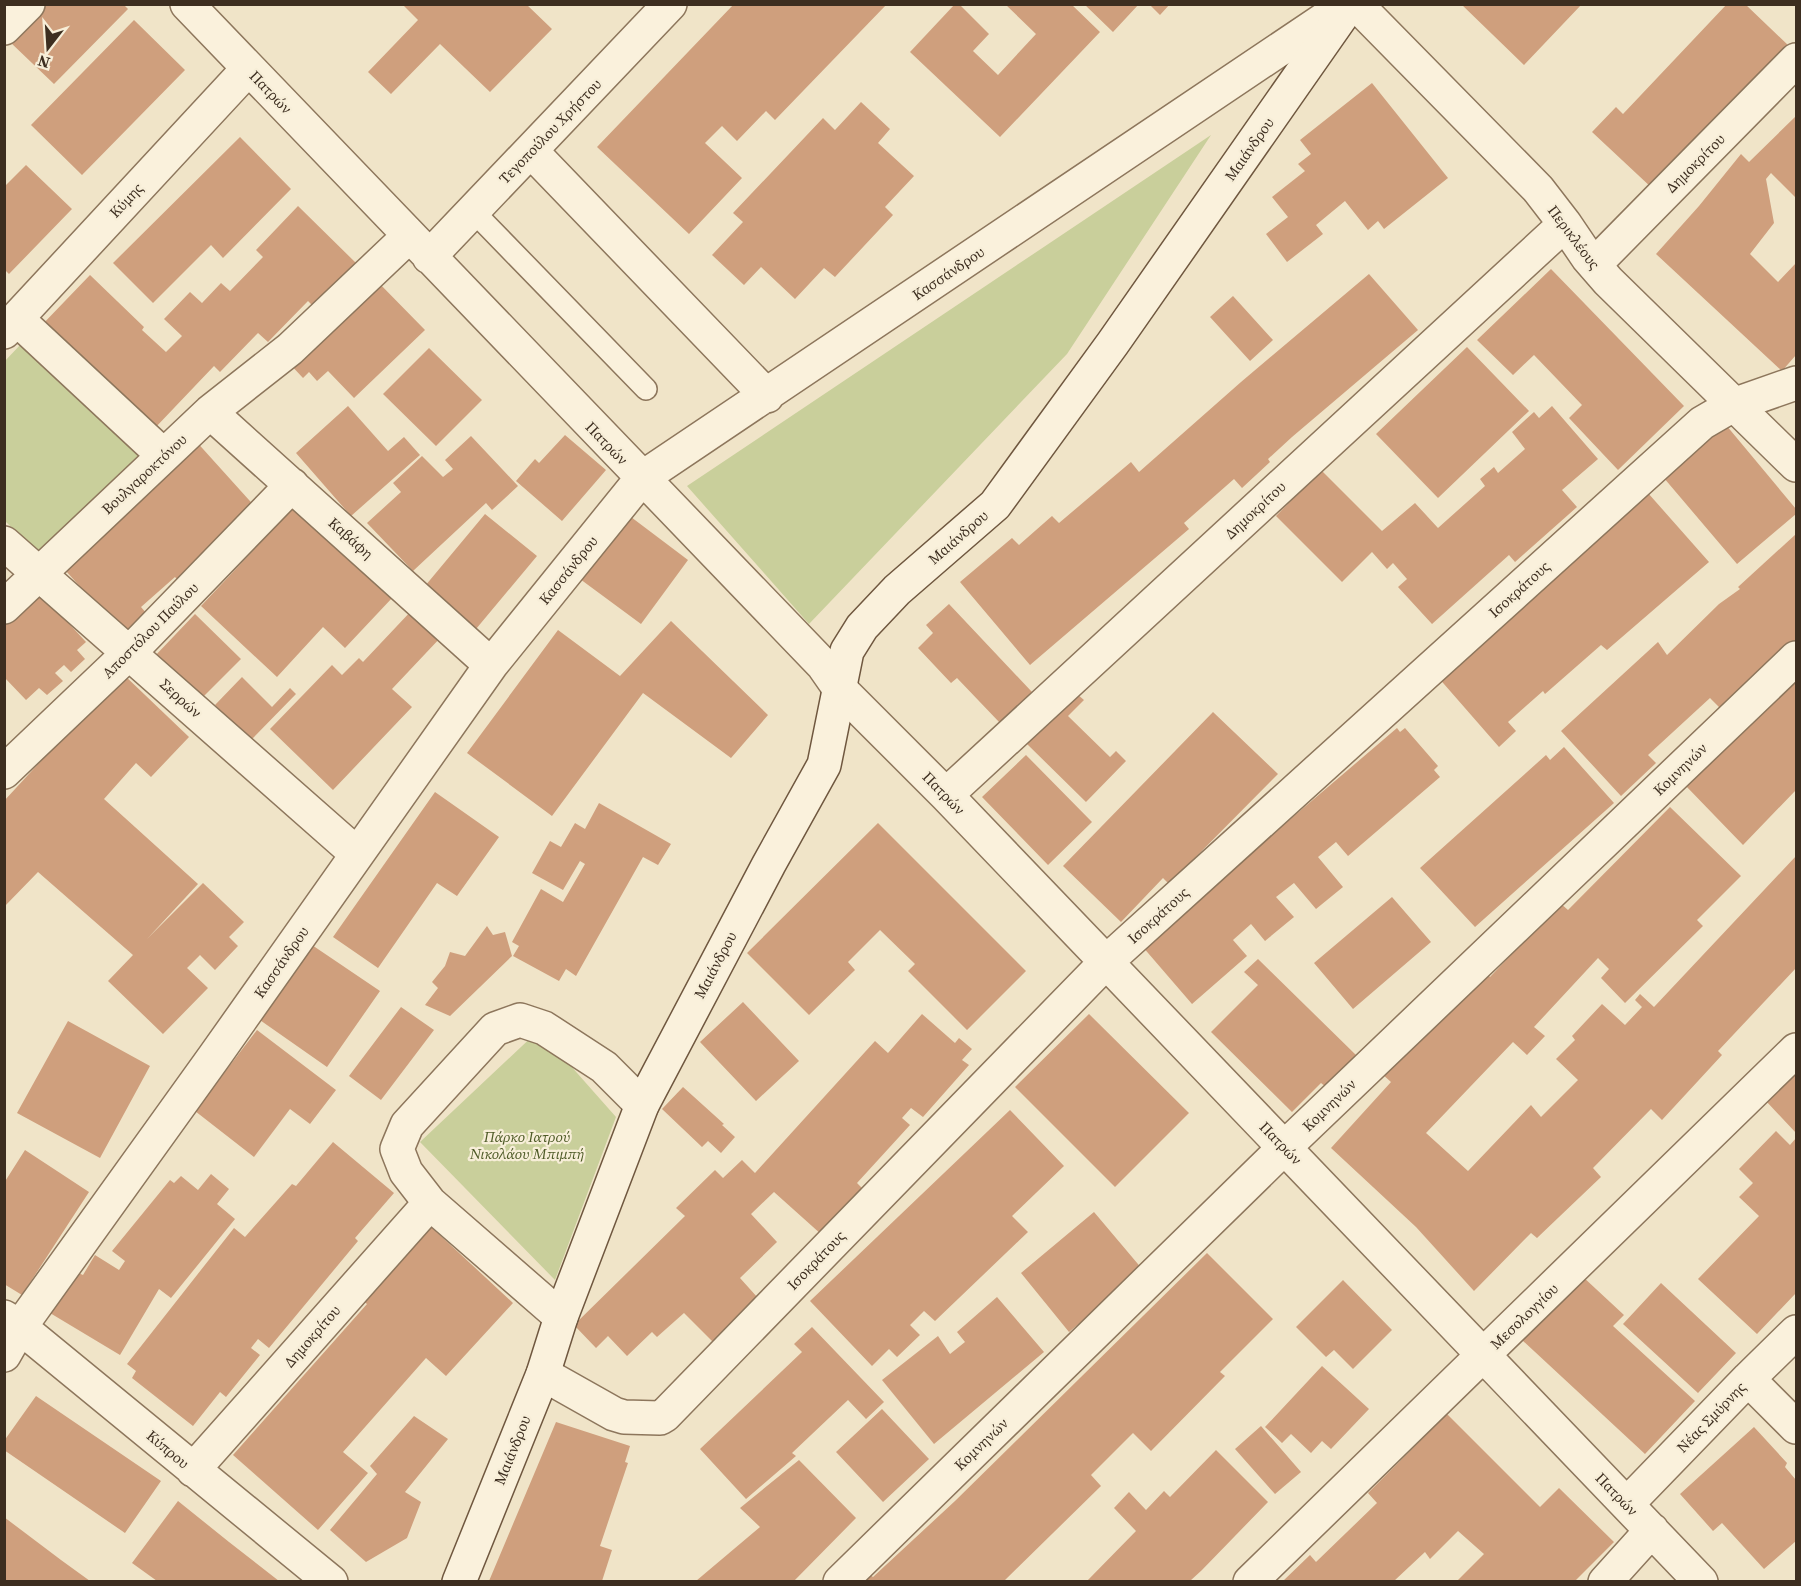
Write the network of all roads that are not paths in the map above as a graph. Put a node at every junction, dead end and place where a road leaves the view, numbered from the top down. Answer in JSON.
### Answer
{"nodes":[{"id":1,"x":28,"y":4,"type":"edge"},
{"id":2,"x":670,"y":4,"type":"edge"},
{"id":3,"x":1348,"y":4,"type":"edge"},
{"id":4,"x":1356,"y":4,"type":"edge"},
{"id":5,"x":201,"y":10,"type":"edge"},
{"id":6,"x":4,"y":28,"type":"edge"},
{"id":7,"x":1797,"y":60,"type":"edge"},
{"id":8,"x":248,"y":69,"type":"junction"},
{"id":9,"x":531,"y":151,"type":"junction"},
{"id":10,"x":473,"y":211,"type":"junction"},
{"id":11,"x":1565,"y":224,"type":"junction"},
{"id":12,"x":419,"y":247,"type":"junction"},
{"id":13,"x":1594,"y":265,"type":"junction"},
{"id":14,"x":11,"y":325,"type":"edge"},
{"id":15,"x":290,"y":348,"type":"joint"},
{"id":16,"x":1797,"y":383,"type":"edge"},
{"id":17,"x":646,"y":389,"type":"dead end"},
{"id":18,"x":766,"y":396,"type":"junction"},
{"id":19,"x":1733,"y":405,"type":"junction"},
{"id":20,"x":210,"y":412,"type":"junction"},
{"id":21,"x":163,"y":455,"type":"junction"},
{"id":22,"x":1797,"y":465,"type":"edge"},
{"id":23,"x":642,"y":478,"type":"junction"},
{"id":24,"x":292,"y":485,"type":"junction"},
{"id":25,"x":4,"y":543,"type":"edge"},
{"id":26,"x":39,"y":574,"type":"junction"},
{"id":27,"x":4,"y":607,"type":"edge"},
{"id":28,"x":130,"y":652,"type":"junction"},
{"id":29,"x":1797,"y":658,"type":"edge"},
{"id":30,"x":491,"y":665,"type":"junction"},
{"id":31,"x":839,"y":688,"type":"junction"},
{"id":32,"x":4,"y":772,"type":"edge"},
{"id":33,"x":946,"y":795,"type":"junction"},
{"id":34,"x":357,"y":854,"type":"junction"},
{"id":35,"x":1106,"y":962,"type":"junction"},
{"id":36,"x":1797,"y":1050,"type":"edge"},
{"id":37,"x":642,"y":1105,"type":"junction"},
{"id":38,"x":1285,"y":1147,"type":"junction"},
{"id":39,"x":430,"y":1203,"type":"junction"},
{"id":40,"x":561,"y":1317,"type":"junction"},
{"id":41,"x":12,"y":1322,"type":"edge"},
{"id":42,"x":1797,"y":1332,"type":"edge"},
{"id":43,"x":4,"y":1355,"type":"edge"},
{"id":44,"x":1484,"y":1355,"type":"junction"},
{"id":45,"x":543,"y":1374,"type":"junction"},
{"id":46,"x":1748,"y":1379,"type":"junction"},
{"id":47,"x":1797,"y":1427,"type":"edge"},
{"id":48,"x":194,"y":1470,"type":"junction"},
{"id":49,"x":1627,"y":1504,"type":"junction"},
{"id":50,"x":1652,"y":1530,"type":"junction"},
{"id":51,"x":330,"y":1581,"type":"edge"},
{"id":52,"x":459,"y":1581,"type":"edge"},
{"id":53,"x":840,"y":1581,"type":"edge"},
{"id":54,"x":1250,"y":1581,"type":"edge"},
{"id":55,"x":1605,"y":1581,"type":"edge"},
{"id":56,"x":1701,"y":1581,"type":"edge"}],
"edges":[{"from":1,"to":6,"type":"street"},
{"from":2,"to":9,"type":"street","name":"Τεγοπούλου Χρήστου"},
{"from":3,"to":18,"type":"street","name":"Κασσάνδρου"},
{"from":3,"to":31,"type":"street","name":"Μαιάνδρου"},
{"from":4,"to":11,"type":"street","name":"Περικλέους"},
{"from":5,"to":8,"type":"street","name":"Πατρών"},
{"from":7,"to":13,"type":"street","name":"Δημοκρίτου"},
{"from":8,"to":12,"type":"street","name":"Πατρών"},
{"from":8,"to":14,"type":"street","name":"Κύμης"},
{"from":9,"to":10,"type":"street","name":"Τεγοπούλου Χρήστου"},
{"from":9,"to":18,"type":"street"},
{"from":10,"to":12,"type":"street","name":"Τεγοπούλου Χρήστου"},
{"from":10,"to":17,"type":"lane"},
{"from":11,"to":13,"type":"street","name":"Περικλέους"},
{"from":11,"to":33,"type":"street","name":"Δημοκρίτου"},
{"from":12,"to":15,"type":"street","name":"Τεγοπούλου Χρήστου"},
{"from":12,"to":23,"type":"street","name":"Πατρών"},
{"from":13,"to":19,"type":"street","name":"Περικλέους"},
{"from":14,"to":21,"type":"street"},
{"from":15,"to":20,"type":"street","name":"Βουλγαροκτόνου"},
{"from":16,"to":19,"type":"street","name":"Ισοκράτους"},
{"from":18,"to":23,"type":"street","name":"Κασσάνδρου"},
{"from":19,"to":22,"type":"street","name":"Περικλέους"},
{"from":19,"to":35,"type":"street","name":"Ισοκράτους"},
{"from":20,"to":21,"type":"street","name":"Βουλγαροκτόνου"},
{"from":20,"to":24,"type":"street","name":"Καβάφη"},
{"from":21,"to":26,"type":"street","name":"Βουλγαροκτόνου"},
{"from":23,"to":30,"type":"street","name":"Κασσάνδρου"},
{"from":23,"to":31,"type":"street","name":"Πατρών"},
{"from":24,"to":28,"type":"street","name":"Αποστόλου Παύλου"},
{"from":24,"to":30,"type":"street","name":"Καβάφη"},
{"from":25,"to":26,"type":"street","name":"Σερρών"},
{"from":26,"to":27,"type":"street","name":"Βουλγαροκτόνου"},
{"from":26,"to":28,"type":"street","name":"Σερρών"},
{"from":28,"to":32,"type":"street","name":"Αποστόλου Παύλου"},
{"from":28,"to":34,"type":"street","name":"Σερρών"},
{"from":29,"to":38,"type":"street","name":"Κομνηνών"},
{"from":30,"to":34,"type":"street","name":"Κασσάνδρου"},
{"from":31,"to":33,"type":"street","name":"Πατρών"},
{"from":31,"to":37,"type":"street","name":"Μαιάνδρου"},
{"from":33,"to":35,"type":"street","name":"Πατρών"},
{"from":34,"to":41,"type":"street","name":"Κασσάνδρου"},
{"from":35,"to":38,"type":"street","name":"Πατρών"},
{"from":35,"to":45,"type":"street","name":"Ισοκράτους"},
{"from":36,"to":44,"type":"street","name":"Μεσολογγίου"},
{"from":37,"to":39,"type":"street"},
{"from":37,"to":40,"type":"street","name":"Μαιάνδρου"},
{"from":38,"to":44,"type":"street","name":"Πατρών"},
{"from":38,"to":53,"type":"street","name":"Κομνηνών"},
{"from":39,"to":40,"type":"street"},
{"from":39,"to":48,"type":"street","name":"Δημοκρίτου"},
{"from":40,"to":45,"type":"street","name":"Μαιάνδρου"},
{"from":41,"to":43,"type":"street","name":"Κασσάνδρου"},
{"from":41,"to":48,"type":"street","name":"Κύπρου"},
{"from":42,"to":46,"type":"street","name":"Νέας Σμύρνης"},
{"from":44,"to":49,"type":"street","name":"Πατρών"},
{"from":44,"to":54,"type":"street","name":"Μεσολογγίου"},
{"from":45,"to":52,"type":"street","name":"Μαιάνδρου"},
{"from":46,"to":47,"type":"street"},
{"from":46,"to":49,"type":"street","name":"Νέας Σμύρνης"},
{"from":48,"to":51,"type":"street","name":"Κύπρου"},
{"from":49,"to":50,"type":"street","name":"Πατρών"},
{"from":50,"to":55,"type":"street"},
{"from":50,"to":56,"type":"street","name":"Πατρών"}]}
